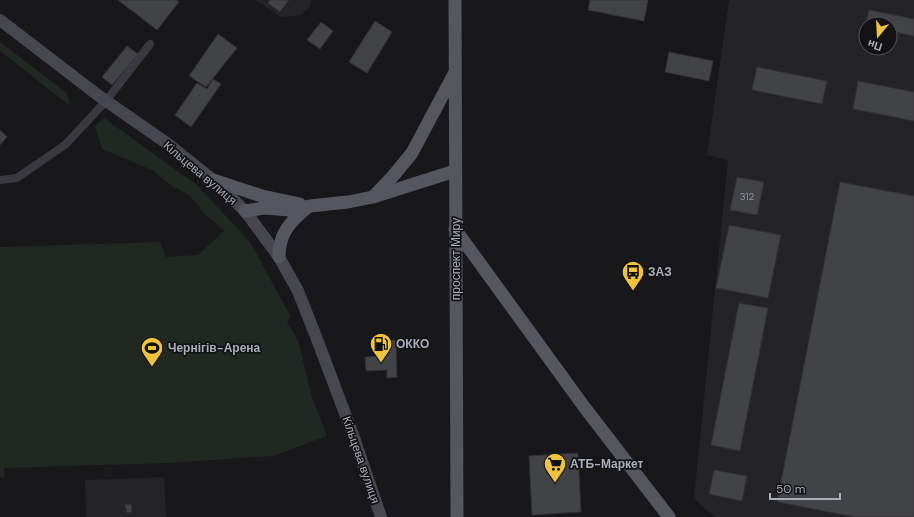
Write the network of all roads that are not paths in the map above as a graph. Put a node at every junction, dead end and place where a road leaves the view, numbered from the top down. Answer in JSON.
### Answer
{"nodes":[{"id":1,"x":455,"y":0,"type":"edge"},
{"id":2,"x":0,"y":20,"type":"edge"},
{"id":3,"x":150,"y":44,"type":"dead end"},
{"id":4,"x":455,"y":73,"type":"junction"},
{"id":5,"x":106,"y":101,"type":"junction"},
{"id":6,"x":455,"y":171,"type":"junction"},
{"id":7,"x":0,"y":180,"type":"edge"},
{"id":8,"x":213,"y":180,"type":"junction"},
{"id":9,"x":373,"y":197,"type":"junction"},
{"id":10,"x":310,"y":206,"type":"junction"},
{"id":11,"x":245,"y":210,"type":"junction"},
{"id":12,"x":455,"y":229,"type":"junction"},
{"id":13,"x":279,"y":257,"type":"junction"},
{"id":14,"x":381,"y":517,"type":"edge"},
{"id":15,"x":457,"y":517,"type":"edge"},
{"id":16,"x":669,"y":517,"type":"edge"}],
"edges":[{"from":1,"to":4,"type":"main road","name":"проспект Миру"},
{"from":2,"to":5,"type":"main road","name":"Кільцева вулиця"},
{"from":3,"to":5,"type":"street"},
{"from":4,"to":6,"type":"main road","name":"проспект Миру"},
{"from":4,"to":9,"type":"main road"},
{"from":5,"to":7,"type":"street"},
{"from":5,"to":8,"type":"main road","name":"Кільцева вулиця"},
{"from":6,"to":9,"type":"main road"},
{"from":6,"to":12,"type":"main road","name":"проспект Миру"},
{"from":8,"to":10,"type":"main road"},
{"from":8,"to":11,"type":"main road","name":"Кільцева вулиця"},
{"from":9,"to":10,"type":"main road"},
{"from":10,"to":11,"type":"main road"},
{"from":10,"to":13,"type":"main road"},
{"from":11,"to":13,"type":"main road","name":"Кільцева вулиця"},
{"from":12,"to":15,"type":"main road","name":"проспект Миру"},
{"from":12,"to":16,"type":"main road"},
{"from":13,"to":14,"type":"main road","name":"Кільцева вулиця"}]}
